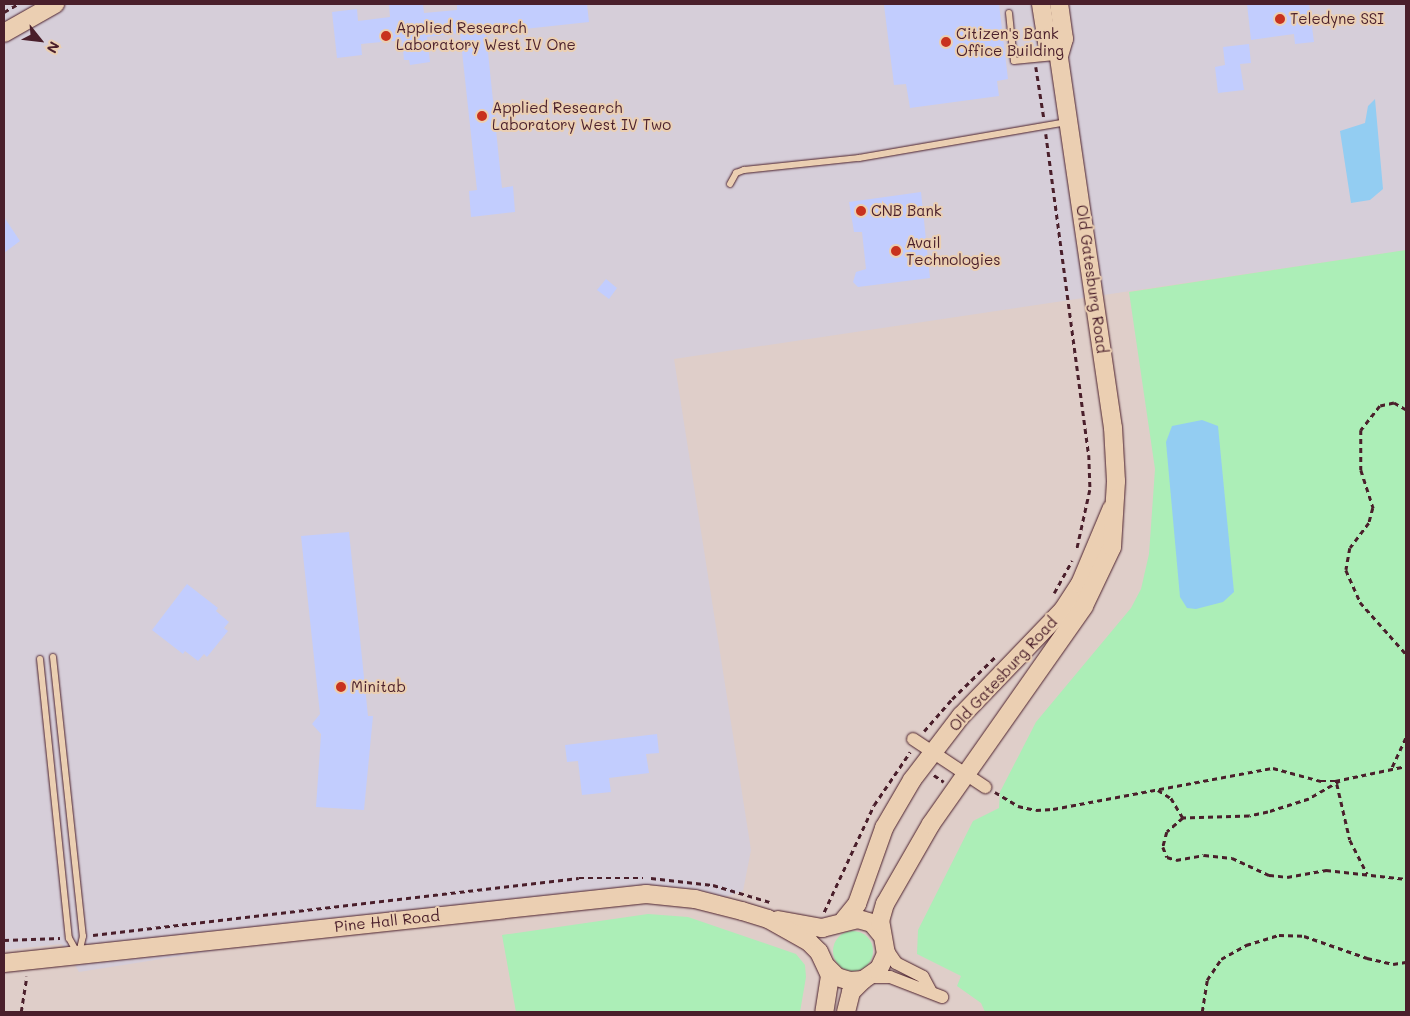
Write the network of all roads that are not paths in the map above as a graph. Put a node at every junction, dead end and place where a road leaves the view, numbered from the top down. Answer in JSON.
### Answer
{"nodes":[{"id":1,"x":55,"y":4,"type":"edge"},
{"id":2,"x":1041,"y":4,"type":"edge"},
{"id":3,"x":1059,"y":4,"type":"edge"},
{"id":4,"x":1008,"y":13,"type":"dead end"},
{"id":5,"x":4,"y":33,"type":"edge"},
{"id":6,"x":1059,"y":56,"type":"junction"},
{"id":7,"x":1069,"y":122,"type":"junction"},
{"id":8,"x":730,"y":184,"type":"dead end"},
{"id":9,"x":1114,"y":503,"type":"junction"},
{"id":10,"x":53,"y":657,"type":"dead end"},
{"id":11,"x":40,"y":659,"type":"dead end"},
{"id":12,"x":915,"y":742,"type":"road end"},
{"id":13,"x":932,"y":752,"type":"junction"},
{"id":14,"x":965,"y":774,"type":"junction"},
{"id":15,"x":985,"y":786,"type":"road end"},
{"id":16,"x":770,"y":911,"type":"junction"},
{"id":17,"x":840,"y":922,"type":"junction"},
{"id":18,"x":884,"y":941,"type":"junction"},
{"id":19,"x":78,"y":956,"type":"junction"},
{"id":20,"x":4,"y":963,"type":"edge"},
{"id":21,"x":826,"y":964,"type":"junction"},
{"id":22,"x":867,"y":979,"type":"junction"},
{"id":23,"x":824,"y":1012,"type":"edge"},
{"id":24,"x":846,"y":1012,"type":"edge"}],
"edges":[{"from":1,"to":5,"type":"street"},
{"from":2,"to":6,"type":"street","name":"Old Gatesburg Road"},
{"from":3,"to":6,"type":"street","name":"Old Gatesburg Road"},
{"from":4,"to":6,"type":"lane"},
{"from":6,"to":7,"type":"street","name":"Old Gatesburg Road"},
{"from":7,"to":8,"type":"lane"},
{"from":7,"to":9,"type":"street","name":"Old Gatesburg Road"},
{"from":9,"to":13,"type":"street","name":"Old Gatesburg Road"},
{"from":9,"to":14,"type":"street","name":"Old Gatesburg Road"},
{"from":10,"to":19,"type":"lane"},
{"from":11,"to":19,"type":"lane"},
{"from":12,"to":13,"type":"street"},
{"from":13,"to":14,"type":"street"},
{"from":13,"to":17,"type":"street","name":"Old Gatesburg Road"},
{"from":14,"to":15,"type":"street"},
{"from":14,"to":18,"type":"street","name":"Old Gatesburg Road"},
{"from":16,"to":17,"type":"street","name":"Pine Hall Road"},
{"from":16,"to":19,"type":"street","name":"Pine Hall Road"},
{"from":16,"to":21,"type":"street","name":"Pine Hall Road"},
{"from":17,"to":18,"type":"street","name":"Pine Hall Road"},
{"from":17,"to":21,"type":"street","name":"Old Gatesburg Road"},
{"from":18,"to":22,"type":"street","name":"Old Gatesburg Road"},
{"from":18,"to":22,"type":"street","name":"Pine Hall Road"},
{"from":19,"to":20,"type":"street","name":"Pine Hall Road"},
{"from":21,"to":22,"type":"street","name":"Pine Hall Road"},
{"from":21,"to":23,"type":"street","name":"Old Gatesburg Road"},
{"from":22,"to":24,"type":"street","name":"Old Gatesburg Road"}]}
